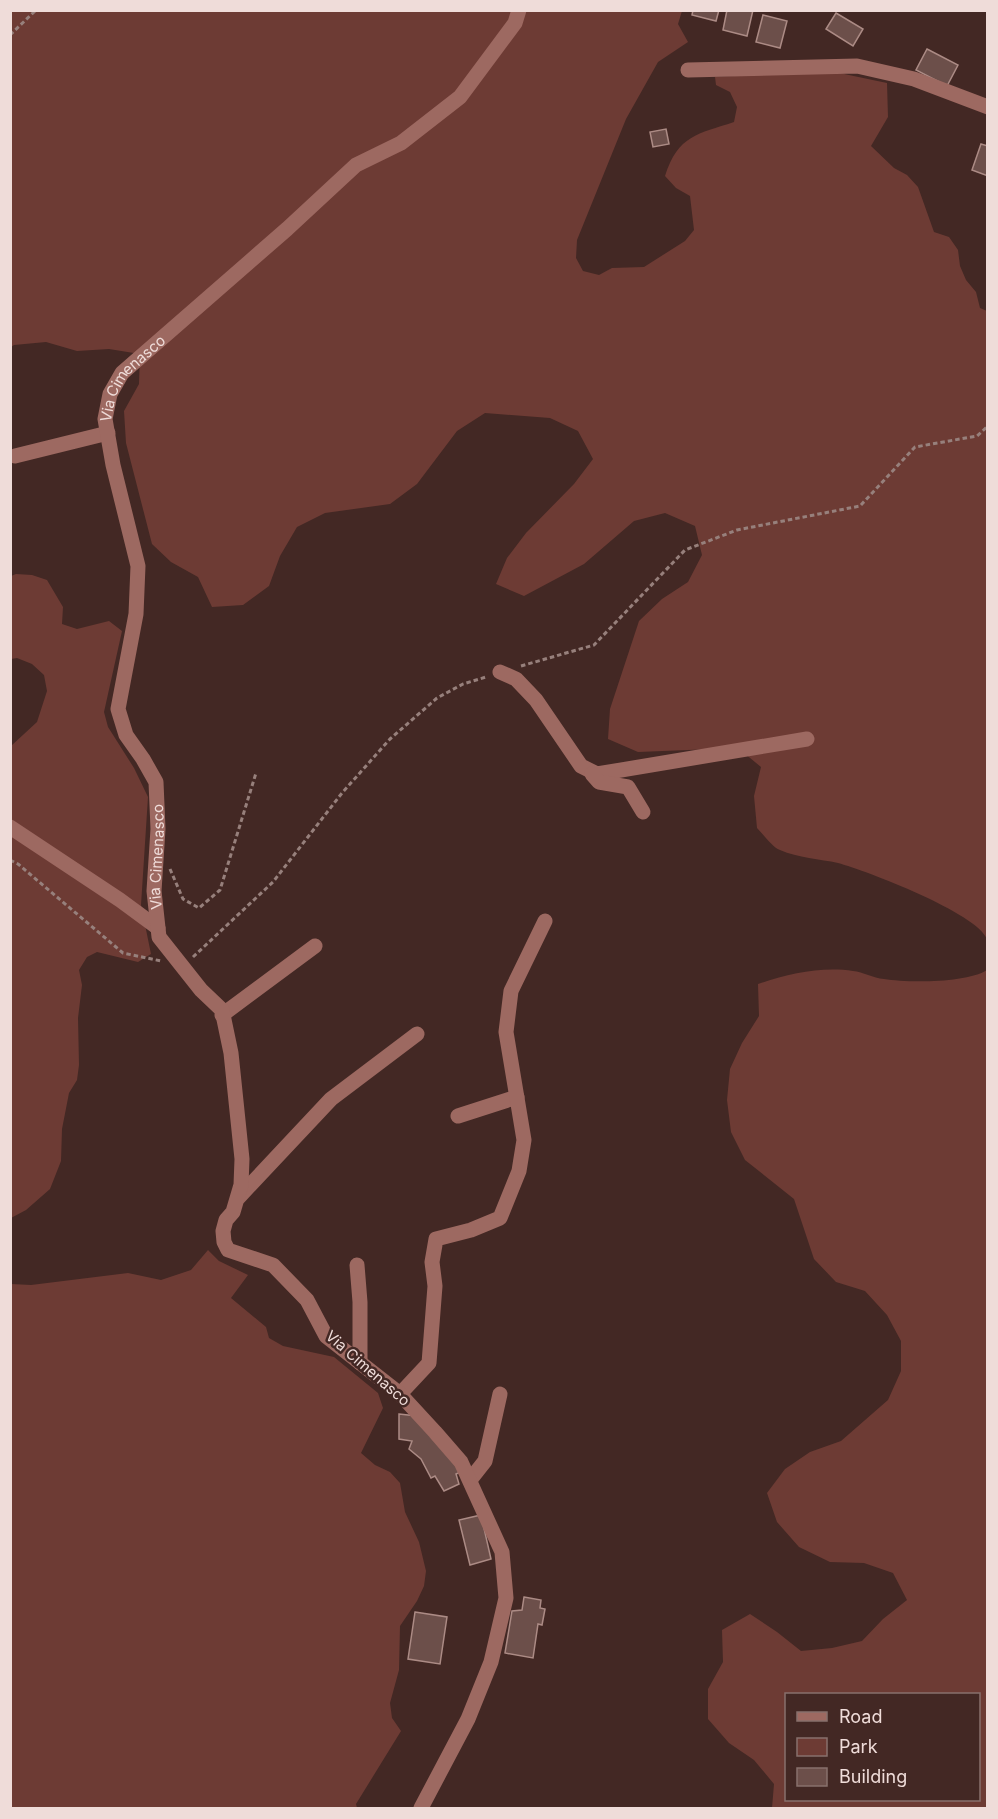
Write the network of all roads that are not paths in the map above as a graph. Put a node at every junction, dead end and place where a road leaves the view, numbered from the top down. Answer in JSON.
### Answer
{"nodes":[{"id":1,"x":519,"y":10,"type":"edge"},
{"id":2,"x":688,"y":70,"type":"dead end"},
{"id":3,"x":987,"y":106,"type":"edge"},
{"id":4,"x":108,"y":433,"type":"junction"},
{"id":5,"x":15,"y":456,"type":"dead end"},
{"id":6,"x":500,"y":672,"type":"road end"},
{"id":7,"x":807,"y":739,"type":"dead end"},
{"id":8,"x":588,"y":770,"type":"junction"},
{"id":9,"x":643,"y":812,"type":"dead end"},
{"id":10,"x":10,"y":827,"type":"edge"},
{"id":11,"x":545,"y":921,"type":"dead end"},
{"id":12,"x":158,"y":928,"type":"junction"},
{"id":13,"x":315,"y":946,"type":"dead end"},
{"id":14,"x":222,"y":1015,"type":"junction"},
{"id":15,"x":417,"y":1034,"type":"dead end"},
{"id":16,"x":517,"y":1097,"type":"junction"},
{"id":17,"x":458,"y":1116,"type":"dead end"},
{"id":18,"x":237,"y":1199,"type":"junction"},
{"id":19,"x":357,"y":1266,"type":"dead end"},
{"id":20,"x":360,"y":1363,"type":"junction"},
{"id":21,"x":400,"y":1394,"type":"junction"},
{"id":22,"x":500,"y":1394,"type":"dead end"},
{"id":23,"x":470,"y":1480,"type":"junction"},
{"id":24,"x":420,"y":1809,"type":"edge"}],
"edges":[{"from":1,"to":4,"type":"street","name":"Via Cimenasco"},
{"from":2,"to":3,"type":"street"},
{"from":4,"to":5,"type":"street"},
{"from":4,"to":12,"type":"street","name":"Via Cimenasco"},
{"from":6,"to":8,"type":"street"},
{"from":7,"to":8,"type":"street"},
{"from":8,"to":9,"type":"street"},
{"from":10,"to":12,"type":"street"},
{"from":11,"to":16,"type":"street"},
{"from":12,"to":14,"type":"street","name":"Via Cimenasco"},
{"from":13,"to":14,"type":"street"},
{"from":14,"to":18,"type":"street","name":"Via Cimenasco"},
{"from":15,"to":18,"type":"street"},
{"from":16,"to":17,"type":"street"},
{"from":16,"to":21,"type":"street"},
{"from":18,"to":20,"type":"street","name":"Via Cimenasco"},
{"from":19,"to":20,"type":"street"},
{"from":20,"to":21,"type":"street","name":"Via Cimenasco"},
{"from":21,"to":23,"type":"street","name":"Via Cimenasco"},
{"from":22,"to":23,"type":"street"},
{"from":23,"to":24,"type":"street","name":"Via Cimenasco"}]}
